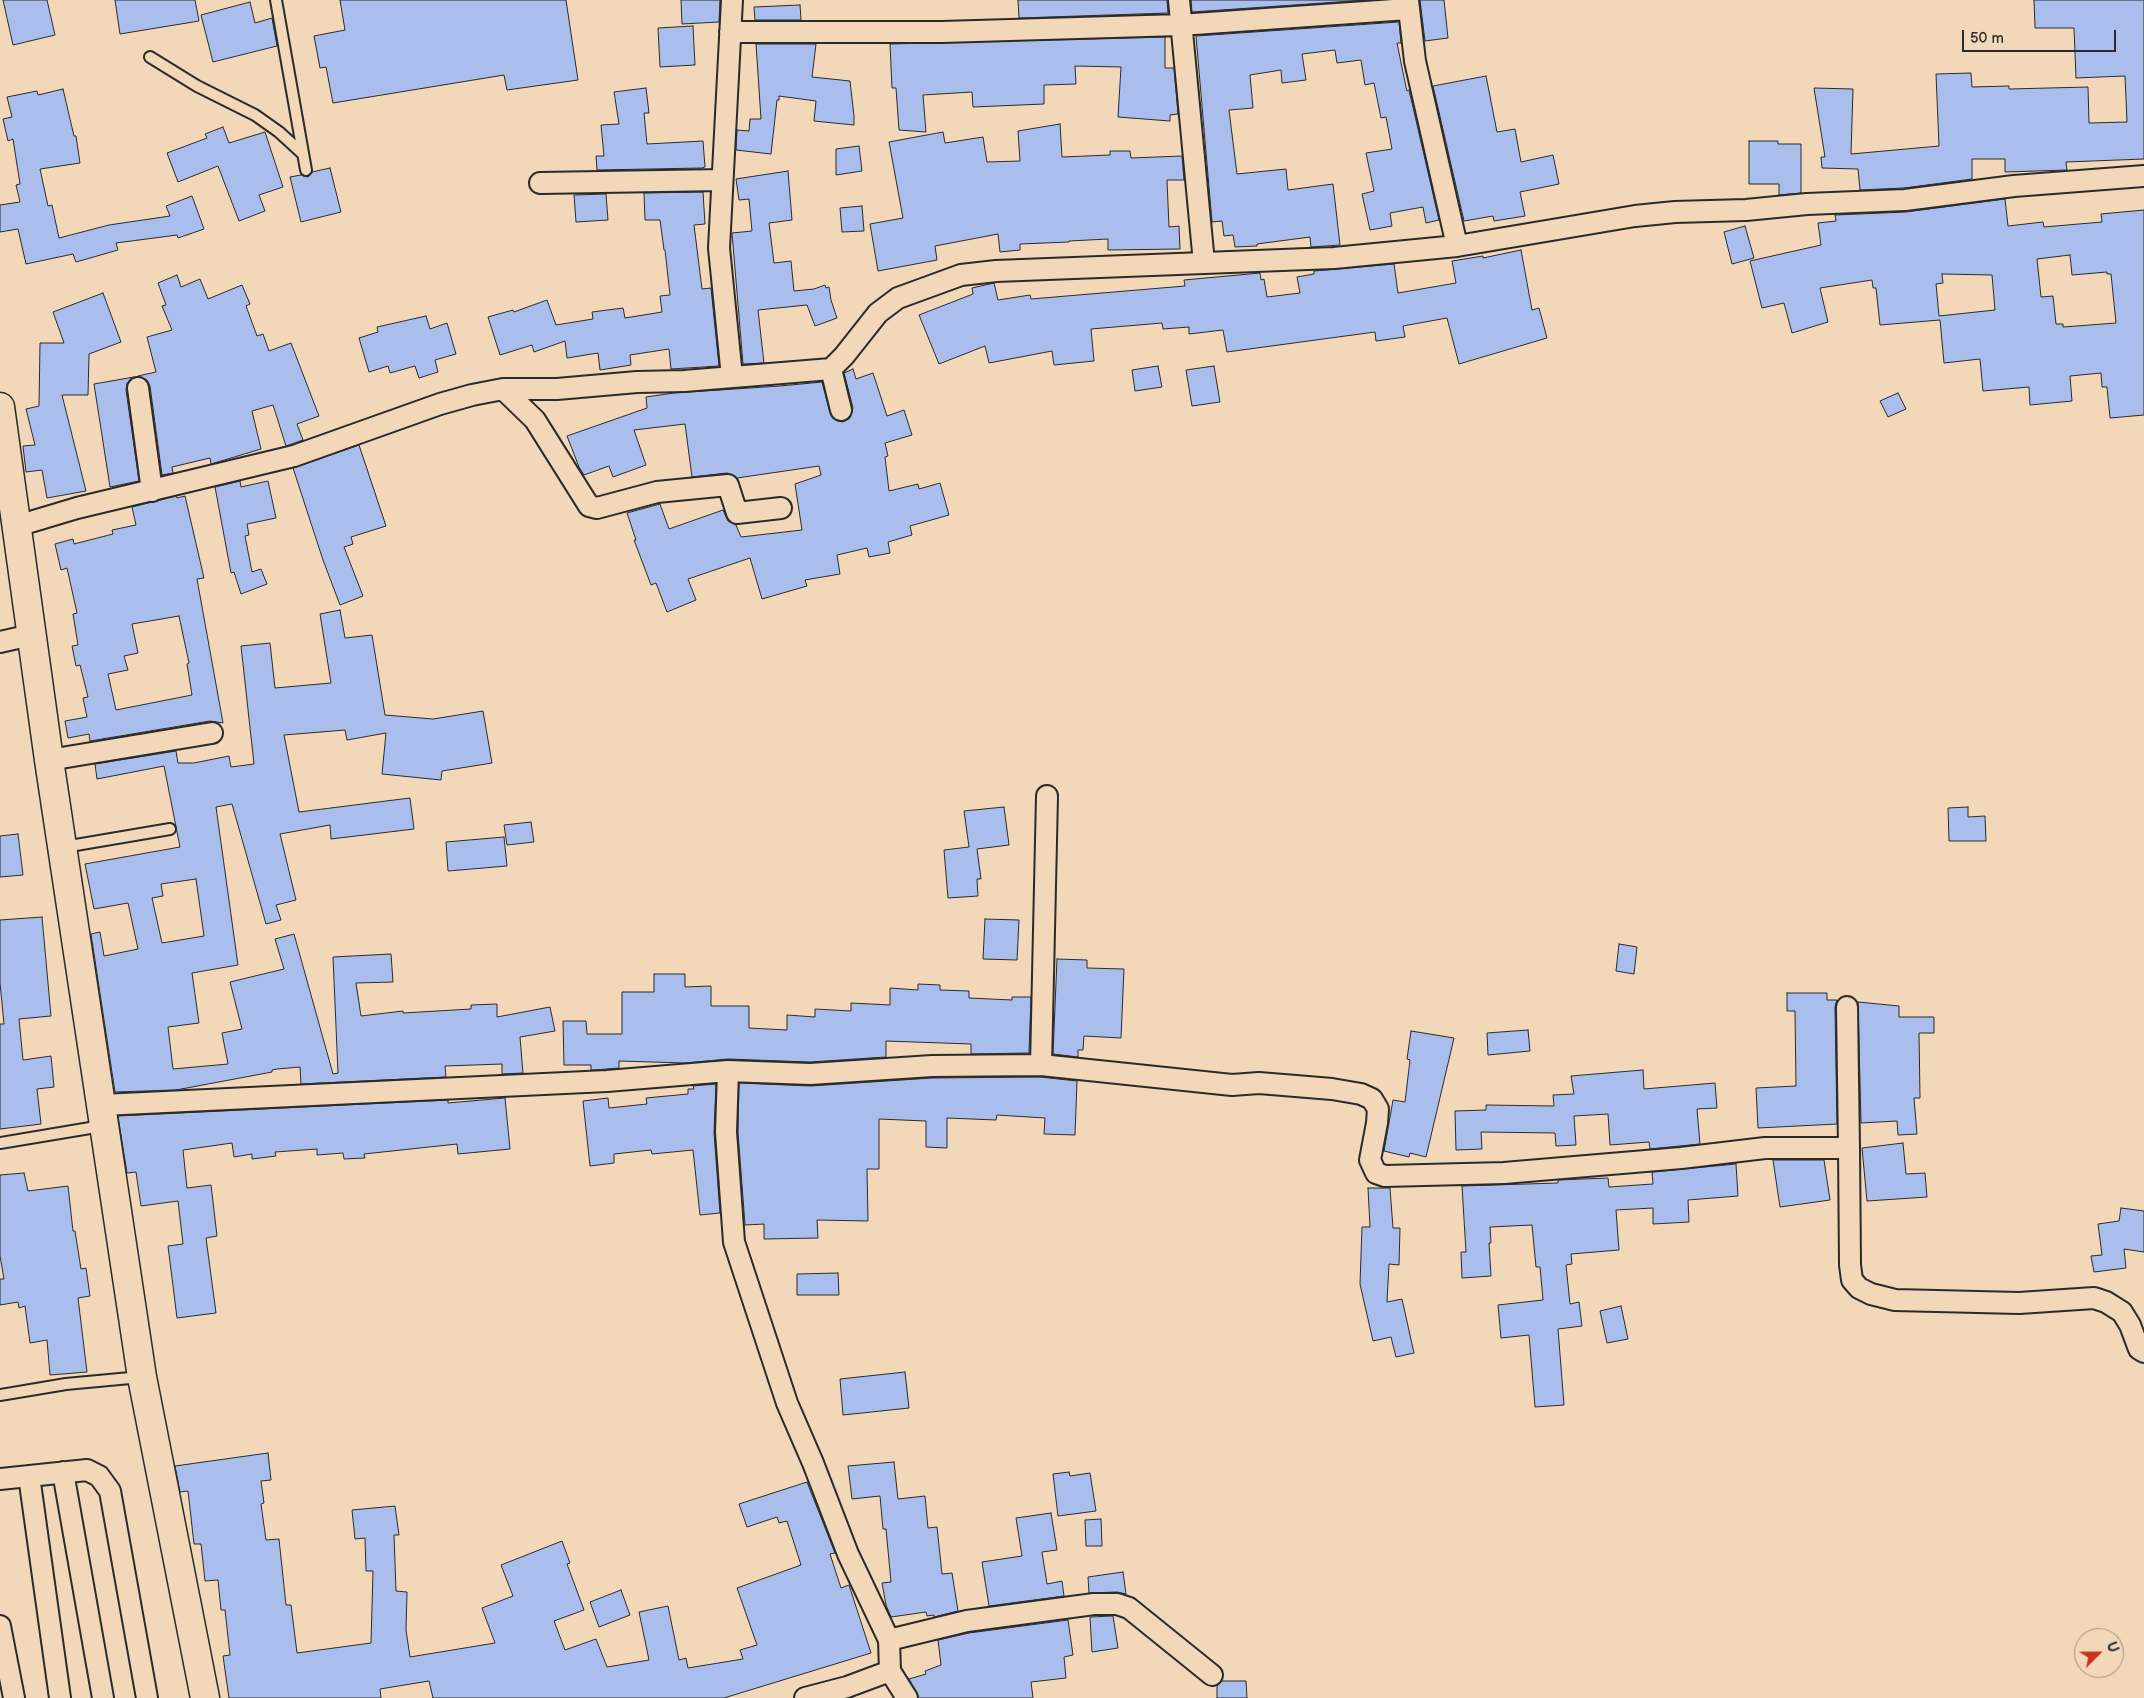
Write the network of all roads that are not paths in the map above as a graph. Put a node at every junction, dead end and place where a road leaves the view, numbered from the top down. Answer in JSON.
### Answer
{"nodes":[{"id":1,"x":276,"y":0,"type":"edge"},
{"id":2,"x":732,"y":0,"type":"edge"},
{"id":3,"x":1179,"y":0,"type":"edge"},
{"id":4,"x":1408,"y":4,"type":"edge"},
{"id":5,"x":1180,"y":25,"type":"junction"},
{"id":6,"x":730,"y":32,"type":"junction"},
{"id":7,"x":150,"y":57,"type":"dead end"},
{"id":8,"x":302,"y":152,"type":"junction"},
{"id":9,"x":306,"y":170,"type":"dead end"},
{"id":10,"x":2144,"y":176,"type":"edge"},
{"id":11,"x":722,"y":180,"type":"junction"},
{"id":12,"x":540,"y":183,"type":"dead end"},
{"id":13,"x":1457,"y":246,"type":"junction"},
{"id":14,"x":1204,"y":263,"type":"junction"},
{"id":15,"x":831,"y":368,"type":"junction"},
{"id":16,"x":732,"y":377,"type":"junction"},
{"id":17,"x":138,"y":388,"type":"dead end"},
{"id":18,"x":503,"y":390,"type":"junction"},
{"id":19,"x":0,"y":407,"type":"edge"},
{"id":20,"x":841,"y":410,"type":"dead end"},
{"id":21,"x":152,"y":491,"type":"junction"},
{"id":22,"x":780,"y":508,"type":"dead end"},
{"id":23,"x":17,"y":526,"type":"junction"},
{"id":24,"x":31,"y":634,"type":"junction"},
{"id":25,"x":0,"y":642,"type":"edge"},
{"id":26,"x":212,"y":732,"type":"dead end"},
{"id":27,"x":49,"y":760,"type":"junction"},
{"id":28,"x":1047,"y":796,"type":"dead end"},
{"id":29,"x":170,"y":829,"type":"dead end"},
{"id":30,"x":63,"y":848,"type":"junction"},
{"id":31,"x":1847,"y":1007,"type":"dead end"},
{"id":32,"x":1041,"y":1066,"type":"junction"},
{"id":33,"x":728,"y":1071,"type":"junction"},
{"id":34,"x":104,"y":1115,"type":"junction"},
{"id":35,"x":0,"y":1143,"type":"edge"},
{"id":36,"x":1849,"y":1148,"type":"junction"},
{"id":37,"x":2144,"y":1352,"type":"edge"},
{"id":38,"x":142,"y":1377,"type":"junction"},
{"id":39,"x":0,"y":1395,"type":"edge"},
{"id":40,"x":63,"y":1472,"type":"junction"},
{"id":41,"x":29,"y":1476,"type":"junction"},
{"id":42,"x":0,"y":1479,"type":"edge"},
{"id":43,"x":0,"y":1626,"type":"edge"},
{"id":44,"x":889,"y":1640,"type":"junction"},
{"id":45,"x":890,"y":1671,"type":"junction"},
{"id":46,"x":1212,"y":1675,"type":"dead end"},
{"id":47,"x":14,"y":1698,"type":"edge"},
{"id":48,"x":60,"y":1698,"type":"edge"},
{"id":49,"x":103,"y":1698,"type":"edge"},
{"id":50,"x":147,"y":1698,"type":"edge"},
{"id":51,"x":205,"y":1698,"type":"edge"},
{"id":52,"x":805,"y":1698,"type":"edge"},
{"id":53,"x":907,"y":1698,"type":"edge"}],
"edges":[{"from":1,"to":8,"type":"lane"},
{"from":2,"to":6,"type":"street"},
{"from":3,"to":5,"type":"street"},
{"from":4,"to":5,"type":"street"},
{"from":4,"to":13,"type":"street"},
{"from":5,"to":6,"type":"street"},
{"from":5,"to":14,"type":"street"},
{"from":6,"to":11,"type":"street"},
{"from":7,"to":8,"type":"lane"},
{"from":8,"to":9,"type":"lane"},
{"from":10,"to":13,"type":"street"},
{"from":11,"to":12,"type":"street"},
{"from":11,"to":16,"type":"street"},
{"from":13,"to":14,"type":"street"},
{"from":14,"to":15,"type":"street"},
{"from":15,"to":16,"type":"street"},
{"from":15,"to":20,"type":"street"},
{"from":16,"to":18,"type":"street"},
{"from":17,"to":21,"type":"street"},
{"from":18,"to":21,"type":"street"},
{"from":18,"to":22,"type":"street"},
{"from":19,"to":23,"type":"main road"},
{"from":21,"to":23,"type":"street"},
{"from":23,"to":24,"type":"main road"},
{"from":24,"to":25,"type":"street"},
{"from":24,"to":27,"type":"main road"},
{"from":26,"to":27,"type":"street"},
{"from":27,"to":30,"type":"main road"},
{"from":28,"to":32,"type":"street"},
{"from":29,"to":30,"type":"lane"},
{"from":30,"to":34,"type":"main road"},
{"from":31,"to":36,"type":"street"},
{"from":32,"to":33,"type":"street"},
{"from":32,"to":36,"type":"street"},
{"from":33,"to":34,"type":"street"},
{"from":33,"to":44,"type":"street"},
{"from":34,"to":35,"type":"lane"},
{"from":34,"to":38,"type":"main road"},
{"from":36,"to":37,"type":"street"},
{"from":38,"to":39,"type":"lane"},
{"from":38,"to":51,"type":"main road"},
{"from":40,"to":41,"type":"street"},
{"from":40,"to":49,"type":"street"},
{"from":40,"to":50,"type":"street"},
{"from":41,"to":42,"type":"street"},
{"from":41,"to":48,"type":"street"},
{"from":43,"to":47,"type":"street"},
{"from":44,"to":45,"type":"street"},
{"from":44,"to":46,"type":"street"},
{"from":45,"to":52,"type":"street"},
{"from":45,"to":53,"type":"street"}]}
